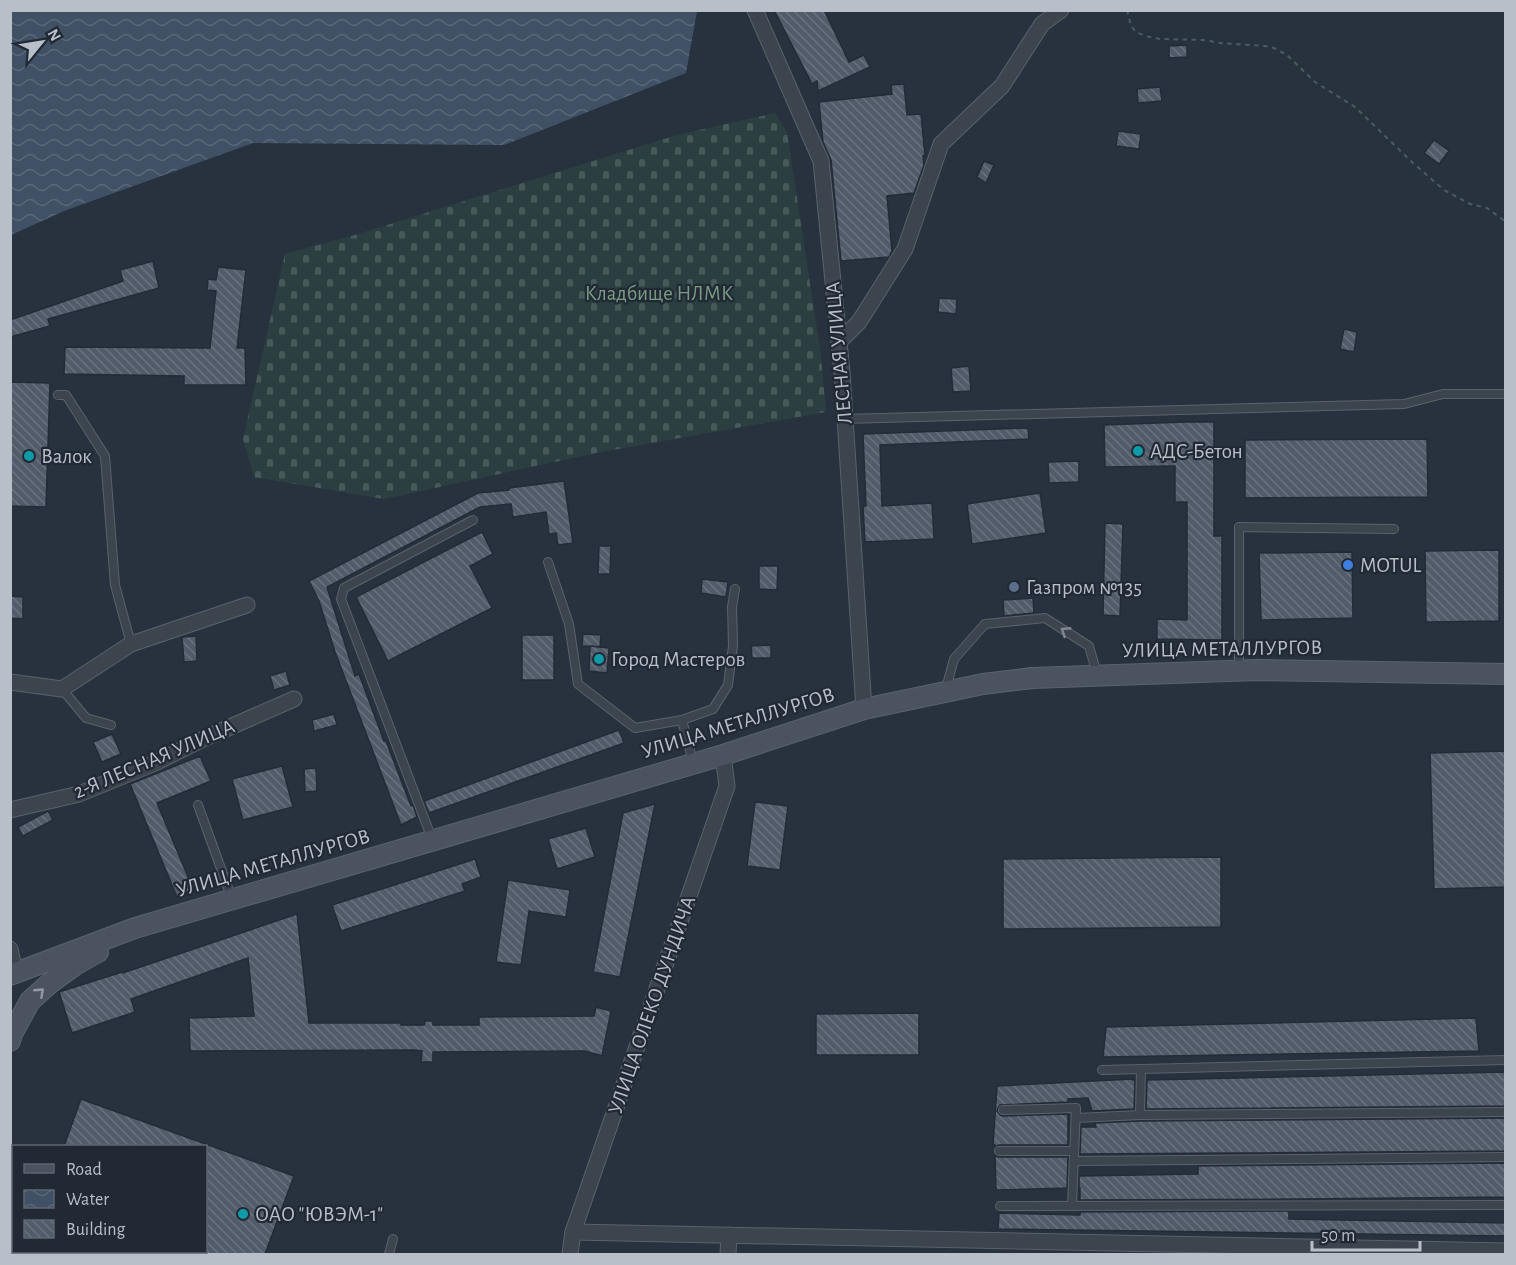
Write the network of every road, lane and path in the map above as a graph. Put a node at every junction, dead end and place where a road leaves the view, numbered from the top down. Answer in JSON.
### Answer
{"nodes":[{"id":1,"x":755,"y":10,"type":"edge"},
{"id":2,"x":1061,"y":10,"type":"edge"},
{"id":3,"x":1126,"y":10,"type":"edge"},
{"id":4,"x":1506,"y":222,"type":"edge"},
{"id":5,"x":839,"y":342,"type":"junction"},
{"id":6,"x":1506,"y":393,"type":"edge"},
{"id":7,"x":58,"y":395,"type":"dead end"},
{"id":8,"x":845,"y":419,"type":"junction"},
{"id":9,"x":473,"y":520,"type":"dead end"},
{"id":10,"x":1394,"y":529,"type":"dead end"},
{"id":11,"x":548,"y":562,"type":"dead end"},
{"id":12,"x":735,"y":589,"type":"dead end"},
{"id":13,"x":248,"y":605,"type":"dead end"},
{"id":14,"x":131,"y":644,"type":"junction"},
{"id":15,"x":1239,"y":671,"type":"junction"},
{"id":16,"x":1506,"y":674,"type":"edge"},
{"id":17,"x":1098,"y":675,"type":"junction"},
{"id":18,"x":10,"y":682,"type":"edge"},
{"id":19,"x":62,"y":689,"type":"junction"},
{"id":20,"x":944,"y":692,"type":"junction"},
{"id":21,"x":294,"y":699,"type":"dead end"},
{"id":22,"x":864,"y":708,"type":"junction"},
{"id":23,"x":682,"y":720,"type":"junction"},
{"id":24,"x":111,"y":725,"type":"dead end"},
{"id":25,"x":723,"y":755,"type":"junction"},
{"id":26,"x":694,"y":763,"type":"junction"},
{"id":27,"x":198,"y":805,"type":"dead end"},
{"id":28,"x":10,"y":810,"type":"edge"},
{"id":29,"x":432,"y":841,"type":"junction"},
{"id":30,"x":232,"y":899,"type":"junction"},
{"id":31,"x":135,"y":928,"type":"junction"},
{"id":32,"x":10,"y":949,"type":"edge"},
{"id":33,"x":13,"y":974,"type":"edge"},
{"id":34,"x":10,"y":1041,"type":"edge"},
{"id":35,"x":1506,"y":1060,"type":"edge"},
{"id":36,"x":1141,"y":1069,"type":"junction"},
{"id":37,"x":1102,"y":1070,"type":"dead end"},
{"id":38,"x":1003,"y":1110,"type":"dead end"},
{"id":39,"x":1506,"y":1112,"type":"edge"},
{"id":40,"x":1140,"y":1115,"type":"junction"},
{"id":41,"x":1076,"y":1118,"type":"junction"},
{"id":42,"x":999,"y":1151,"type":"dead end"},
{"id":43,"x":1074,"y":1151,"type":"junction"},
{"id":44,"x":1506,"y":1157,"type":"edge"},
{"id":45,"x":1074,"y":1161,"type":"junction"},
{"id":46,"x":1072,"y":1205,"type":"junction"},
{"id":47,"x":1506,"y":1205,"type":"edge"},
{"id":48,"x":1000,"y":1206,"type":"dead end"},
{"id":49,"x":573,"y":1232,"type":"junction"},
{"id":50,"x":729,"y":1235,"type":"junction"},
{"id":51,"x":393,"y":1239,"type":"dead end"},
{"id":52,"x":1243,"y":1250,"type":"edge"},
{"id":53,"x":1506,"y":1251,"type":"edge"},
{"id":54,"x":389,"y":1254,"type":"edge"},
{"id":55,"x":570,"y":1254,"type":"edge"},
{"id":56,"x":728,"y":1254,"type":"edge"}],
"edges":[{"from":1,"to":5,"type":"street","name":"ЛЕСНАЯ УЛИЦА"},
{"from":2,"to":5,"type":"street"},
{"from":3,"to":4,"type":"path"},
{"from":5,"to":8,"type":"street","name":"ЛЕСНАЯ УЛИЦА"},
{"from":6,"to":8,"type":"lane"},
{"from":7,"to":14,"type":"lane"},
{"from":8,"to":22,"type":"street","name":"ЛЕСНАЯ УЛИЦА"},
{"from":9,"to":29,"type":"lane"},
{"from":10,"to":15,"type":"lane"},
{"from":11,"to":23,"type":"lane"},
{"from":12,"to":23,"type":"lane"},
{"from":13,"to":14,"type":"street"},
{"from":14,"to":19,"type":"street"},
{"from":15,"to":16,"type":"main road","name":"УЛИЦА МЕТАЛЛУРГОВ"},
{"from":15,"to":17,"type":"main road","name":"УЛИЦА МЕТАЛЛУРГОВ"},
{"from":17,"to":20,"type":"main road","name":"УЛИЦА МЕТАЛЛУРГОВ"},
{"from":17,"to":20,"type":"lane","one_way":true},
{"from":18,"to":19,"type":"street"},
{"from":19,"to":24,"type":"lane"},
{"from":20,"to":22,"type":"main road","name":"УЛИЦА МЕТАЛЛУРГОВ"},
{"from":21,"to":28,"type":"street","name":"2-Я ЛЕСНАЯ УЛИЦА"},
{"from":22,"to":25,"type":"main road","name":"УЛИЦА МЕТАЛЛУРГОВ"},
{"from":23,"to":26,"type":"lane"},
{"from":25,"to":26,"type":"main road","name":"УЛИЦА МЕТАЛЛУРГОВ"},
{"from":25,"to":49,"type":"street","name":"УЛИЦА ОЛЕКО ДУНДИЧА"},
{"from":26,"to":29,"type":"main road","name":"УЛИЦА МЕТАЛЛУРГОВ"},
{"from":27,"to":30,"type":"lane"},
{"from":29,"to":30,"type":"main road","name":"УЛИЦА МЕТАЛЛУРГОВ"},
{"from":30,"to":31,"type":"main road","name":"УЛИЦА МЕТАЛЛУРГОВ"},
{"from":31,"to":33,"type":"main road","name":"УЛИЦА МЕТАЛЛУРГОВ"},
{"from":34,"to":31,"type":"main road","one_way":true},
{"from":32,"to":33,"type":"street"},
{"from":35,"to":36,"type":"lane"},
{"from":36,"to":37,"type":"lane"},
{"from":36,"to":40,"type":"lane"},
{"from":38,"to":41,"type":"lane"},
{"from":39,"to":40,"type":"lane"},
{"from":40,"to":41,"type":"lane"},
{"from":41,"to":43,"type":"lane"},
{"from":42,"to":43,"type":"lane"},
{"from":43,"to":45,"type":"lane"},
{"from":44,"to":45,"type":"lane"},
{"from":45,"to":46,"type":"lane"},
{"from":46,"to":47,"type":"lane"},
{"from":46,"to":48,"type":"lane"},
{"from":49,"to":50,"type":"street"},
{"from":49,"to":55,"type":"street","name":"УЛИЦА ОЛЕКО ДУНДИЧА"},
{"from":50,"to":52,"type":"street"},
{"from":50,"to":56,"type":"street"},
{"from":51,"to":54,"type":"lane"},
{"from":52,"to":53,"type":"street"}]}
